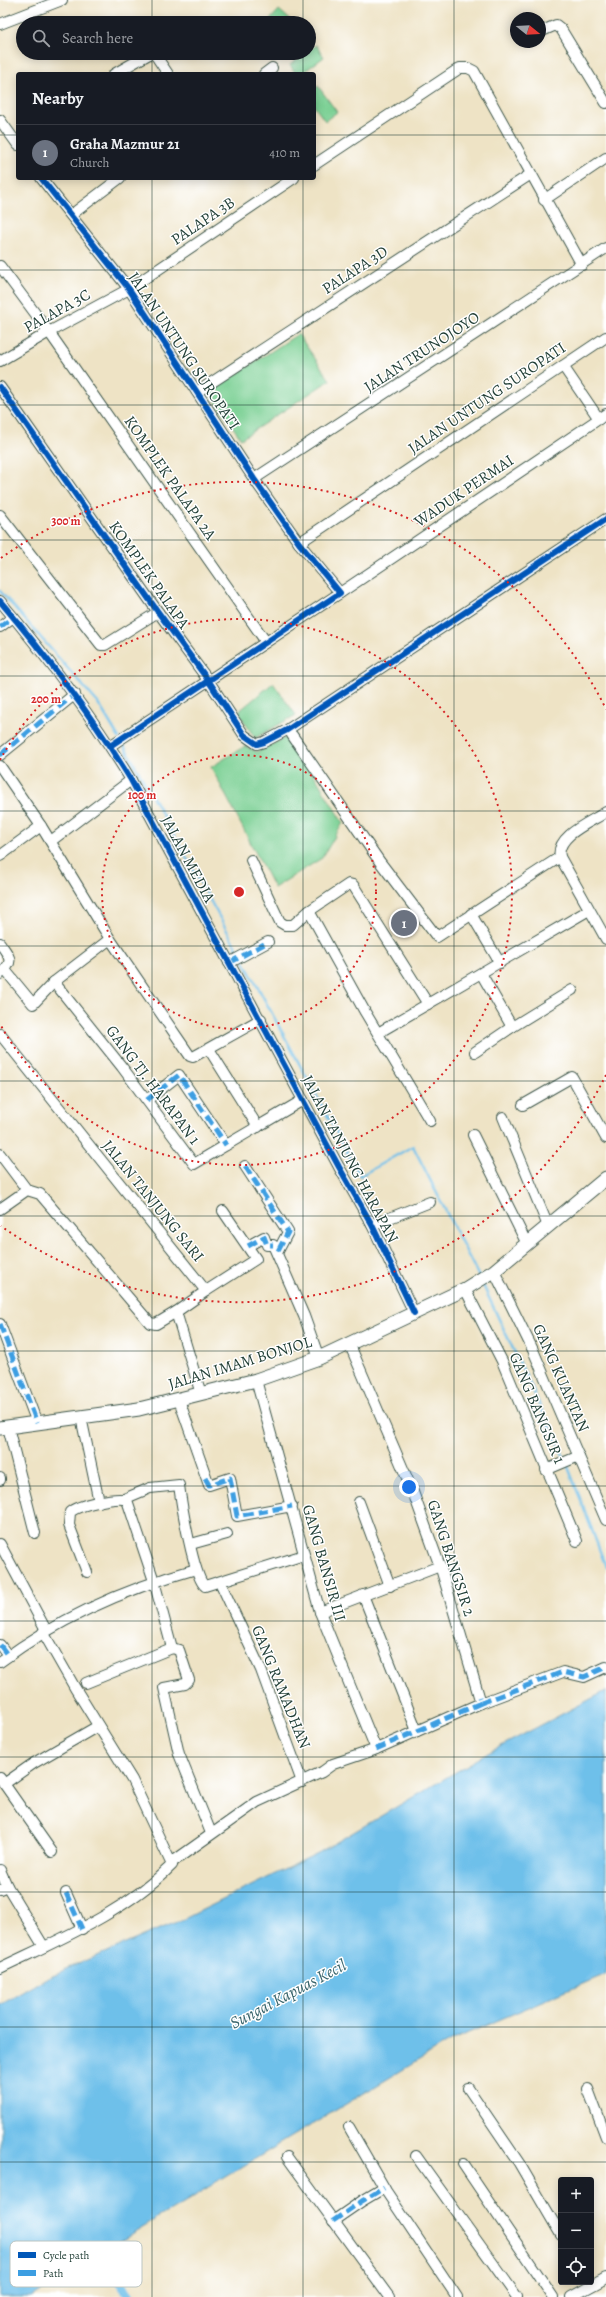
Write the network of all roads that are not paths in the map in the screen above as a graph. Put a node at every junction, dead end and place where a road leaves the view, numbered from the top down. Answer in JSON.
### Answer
{"nodes":[{"id":1,"x":62,"y":0,"type":"edge"},
{"id":2,"x":21,"y":16,"type":"edge"},
{"id":3,"x":16,"y":18,"type":"edge"},
{"id":4,"x":0,"y":24,"type":"edge"},
{"id":5,"x":546,"y":30,"type":"edge"},
{"id":6,"x":139,"y":60,"type":"edge"},
{"id":7,"x":159,"y":60,"type":"edge"},
{"id":8,"x":118,"y":72,"type":"edge"},
{"id":9,"x":167,"y":72,"type":"edge"},
{"id":10,"x":606,"y":103,"type":"edge"},
{"id":11,"x":0,"y":120,"type":"edge"},
{"id":12,"x":16,"y":143,"type":"edge"},
{"id":13,"x":606,"y":158,"type":"edge"},
{"id":14,"x":316,"y":164,"type":"edge"},
{"id":15,"x":530,"y":174,"type":"junction"},
{"id":16,"x":43,"y":180,"type":"edge"},
{"id":17,"x":117,"y":180,"type":"edge"},
{"id":18,"x":291,"y":180,"type":"edge"},
{"id":19,"x":544,"y":200,"type":"junction"},
{"id":20,"x":71,"y":215,"type":"junction"},
{"id":21,"x":606,"y":248,"type":"edge"},
{"id":22,"x":582,"y":265,"type":"junction"},
{"id":23,"x":0,"y":266,"type":"edge"},
{"id":24,"x":128,"y":289,"type":"junction"},
{"id":25,"x":49,"y":332,"type":"junction"},
{"id":26,"x":606,"y":337,"type":"edge"},
{"id":27,"x":0,"y":361,"type":"edge"},
{"id":28,"x":563,"y":366,"type":"junction"},
{"id":29,"x":0,"y":387,"type":"edge"},
{"id":30,"x":197,"y":392,"type":"junction"},
{"id":31,"x":603,"y":417,"type":"edge"},
{"id":32,"x":254,"y":480,"type":"junction"},
{"id":33,"x":0,"y":515,"type":"edge"},
{"id":34,"x":606,"y":519,"type":"edge"},
{"id":35,"x":299,"y":543,"type":"junction"},
{"id":36,"x":340,"y":593,"type":"junction"},
{"id":37,"x":0,"y":601,"type":"edge"},
{"id":38,"x":158,"y":612,"type":"junction"},
{"id":39,"x":13,"y":617,"type":"junction"},
{"id":40,"x":0,"y":627,"type":"edge"},
{"id":41,"x":266,"y":642,"type":"junction"},
{"id":42,"x":208,"y":680,"type":"junction"},
{"id":43,"x":76,"y":694,"type":"junction"},
{"id":44,"x":292,"y":735,"type":"dead end"},
{"id":45,"x":111,"y":745,"type":"junction"},
{"id":46,"x":0,"y":755,"type":"edge"},
{"id":47,"x":0,"y":766,"type":"edge"},
{"id":48,"x":131,"y":780,"type":"junction"},
{"id":49,"x":606,"y":812,"type":"edge"},
{"id":50,"x":42,"y":826,"type":"junction"},
{"id":51,"x":50,"y":841,"type":"junction"},
{"id":52,"x":0,"y":856,"type":"edge"},
{"id":53,"x":560,"y":857,"type":"junction"},
{"id":54,"x":251,"y":860,"type":"dead end"},
{"id":55,"x":589,"y":910,"type":"junction"},
{"id":56,"x":309,"y":911,"type":"junction"},
{"id":57,"x":471,"y":914,"type":"junction"},
{"id":58,"x":110,"y":939,"type":"junction"},
{"id":59,"x":606,"y":939,"type":"edge"},
{"id":60,"x":268,"y":942,"type":"dead end"},
{"id":61,"x":0,"y":943,"type":"edge"},
{"id":62,"x":231,"y":962,"type":"junction"},
{"id":63,"x":500,"y":963,"type":"junction"},
{"id":64,"x":3,"y":972,"type":"edge"},
{"id":65,"x":482,"y":974,"type":"junction"},
{"id":66,"x":54,"y":982,"type":"junction"},
{"id":67,"x":572,"y":990,"type":"dead end"},
{"id":68,"x":428,"y":1004,"type":"junction"},
{"id":69,"x":261,"y":1019,"type":"junction"},
{"id":70,"x":512,"y":1027,"type":"junction"},
{"id":71,"x":378,"y":1033,"type":"junction"},
{"id":72,"x":0,"y":1034,"type":"edge"},
{"id":73,"x":210,"y":1048,"type":"junction"},
{"id":74,"x":475,"y":1052,"type":"dead end"},
{"id":75,"x":147,"y":1100,"type":"junction"},
{"id":76,"x":303,"y":1100,"type":"junction"},
{"id":77,"x":523,"y":1105,"type":"dead end"},
{"id":78,"x":502,"y":1117,"type":"dead end"},
{"id":79,"x":430,"y":1121,"type":"dead end"},
{"id":80,"x":258,"y":1127,"type":"junction"},
{"id":81,"x":474,"y":1135,"type":"dead end"},
{"id":82,"x":606,"y":1138,"type":"edge"},
{"id":83,"x":226,"y":1145,"type":"junction"},
{"id":84,"x":0,"y":1154,"type":"edge"},
{"id":85,"x":245,"y":1166,"type":"dead end"},
{"id":86,"x":605,"y":1181,"type":"edge"},
{"id":87,"x":27,"y":1190,"type":"junction"},
{"id":88,"x":430,"y":1202,"type":"dead end"},
{"id":89,"x":0,"y":1209,"type":"edge"},
{"id":90,"x":223,"y":1211,"type":"dead end"},
{"id":91,"x":372,"y":1225,"type":"junction"},
{"id":92,"x":548,"y":1226,"type":"junction"},
{"id":93,"x":527,"y":1244,"type":"junction"},
{"id":94,"x":248,"y":1246,"type":"junction"},
{"id":95,"x":275,"y":1249,"type":"junction"},
{"id":96,"x":492,"y":1272,"type":"junction"},
{"id":97,"x":467,"y":1288,"type":"junction"},
{"id":98,"x":206,"y":1291,"type":"junction"},
{"id":99,"x":176,"y":1312,"type":"junction"},
{"id":100,"x":414,"y":1313,"type":"junction"},
{"id":101,"x":0,"y":1324,"type":"edge"},
{"id":102,"x":349,"y":1343,"type":"junction"},
{"id":103,"x":319,"y":1358,"type":"junction"},
{"id":104,"x":256,"y":1380,"type":"junction"},
{"id":105,"x":201,"y":1394,"type":"junction"},
{"id":106,"x":179,"y":1400,"type":"junction"},
{"id":107,"x":81,"y":1417,"type":"junction"},
{"id":108,"x":37,"y":1423,"type":"junction"},
{"id":109,"x":4,"y":1428,"type":"edge"},
{"id":110,"x":575,"y":1458,"type":"junction"},
{"id":111,"x":549,"y":1469,"type":"junction"},
{"id":112,"x":124,"y":1499,"type":"junction"},
{"id":113,"x":99,"y":1502,"type":"junction"},
{"id":114,"x":359,"y":1502,"type":"dead end"},
{"id":115,"x":292,"y":1506,"type":"junction"},
{"id":116,"x":606,"y":1520,"type":"edge"},
{"id":117,"x":35,"y":1534,"type":"dead end"},
{"id":118,"x":228,"y":1534,"type":"dead end"},
{"id":119,"x":577,"y":1541,"type":"dead end"},
{"id":120,"x":0,"y":1544,"type":"edge"},
{"id":121,"x":191,"y":1544,"type":"junction"},
{"id":122,"x":304,"y":1555,"type":"junction"},
{"id":123,"x":440,"y":1566,"type":"junction"},
{"id":124,"x":196,"y":1569,"type":"junction"},
{"id":125,"x":87,"y":1572,"type":"dead end"},
{"id":126,"x":154,"y":1581,"type":"junction"},
{"id":127,"x":220,"y":1582,"type":"junction"},
{"id":128,"x":390,"y":1586,"type":"junction"},
{"id":129,"x":363,"y":1596,"type":"junction"},
{"id":130,"x":320,"y":1612,"type":"junction"},
{"id":131,"x":44,"y":1631,"type":"junction"},
{"id":132,"x":0,"y":1645,"type":"edge"},
{"id":133,"x":172,"y":1648,"type":"junction"},
{"id":134,"x":4,"y":1659,"type":"edge"},
{"id":135,"x":606,"y":1667,"type":"edge"},
{"id":136,"x":86,"y":1683,"type":"dead end"},
{"id":137,"x":480,"y":1700,"type":"junction"},
{"id":138,"x":98,"y":1726,"type":"junction"},
{"id":139,"x":417,"y":1731,"type":"junction"},
{"id":140,"x":376,"y":1749,"type":"junction"},
{"id":141,"x":2,"y":1781,"type":"edge"},
{"id":142,"x":302,"y":1782,"type":"junction"},
{"id":143,"x":212,"y":1833,"type":"junction"},
{"id":144,"x":52,"y":1852,"type":"dead end"},
{"id":145,"x":171,"y":1863,"type":"junction"},
{"id":146,"x":0,"y":1870,"type":"edge"},
{"id":147,"x":4,"y":1888,"type":"edge"},
{"id":148,"x":66,"y":1893,"type":"dead end"},
{"id":149,"x":82,"y":1928,"type":"junction"},
{"id":150,"x":44,"y":1947,"type":"junction"},
{"id":151,"x":0,"y":1968,"type":"edge"},
{"id":152,"x":468,"y":2088,"type":"dead end"},
{"id":153,"x":588,"y":2089,"type":"dead end"},
{"id":154,"x":349,"y":2127,"type":"dead end"},
{"id":155,"x":606,"y":2137,"type":"edge"},
{"id":156,"x":416,"y":2156,"type":"dead end"},
{"id":157,"x":287,"y":2157,"type":"dead end"},
{"id":158,"x":462,"y":2164,"type":"dead end"},
{"id":159,"x":384,"y":2188,"type":"junction"},
{"id":160,"x":333,"y":2221,"type":"junction"},
{"id":161,"x":558,"y":2230,"type":"edge"},
{"id":162,"x":606,"y":2278,"type":"edge"},
{"id":163,"x":589,"y":2289,"type":"edge"},
{"id":164,"x":390,"y":2297,"type":"edge"},
{"id":165,"x":457,"y":2297,"type":"edge"},
{"id":166,"x":516,"y":2297,"type":"edge"},
{"id":167,"x":553,"y":2297,"type":"edge"},
{"id":168,"x":571,"y":2297,"type":"edge"}],
"edges":[{"from":1,"to":2,"type":"street"},
{"from":3,"to":4,"type":"street"},
{"from":5,"to":10,"type":"street"},
{"from":6,"to":8,"type":"street"},
{"from":7,"to":9,"type":"street"},
{"from":11,"to":12,"type":"street"},
{"from":13,"to":19,"type":"street"},
{"from":14,"to":15,"type":"street"},
{"from":15,"to":19,"type":"street"},
{"from":15,"to":30,"type":"street","name":"PALAPA 3D"},
{"from":16,"to":20,"type":"street","name":"JALAN UNTUNG SUROPATI"},
{"from":17,"to":20,"type":"street"},
{"from":18,"to":24,"type":"street","name":"PALAPA 3B"},
{"from":19,"to":22,"type":"street"},
{"from":20,"to":24,"type":"street","name":"JALAN UNTUNG SUROPATI"},
{"from":21,"to":22,"type":"street","name":"JALAN TRUNOJOYO"},
{"from":22,"to":32,"type":"street","name":"JALAN TRUNOJOYO"},
{"from":23,"to":25,"type":"street","name":"KOMPLEK PALAPA 2A"},
{"from":24,"to":25,"type":"street","name":"PALAPA 3C"},
{"from":24,"to":30,"type":"street","name":"JALAN UNTUNG SUROPATI"},
{"from":25,"to":27,"type":"street","name":"PALAPA 3C"},
{"from":25,"to":41,"type":"street","name":"KOMPLEK PALAPA 2A"},
{"from":26,"to":28,"type":"street","name":"JALAN UNTUNG SUROPATI"},
{"from":28,"to":31,"type":"street"},
{"from":28,"to":35,"type":"street","name":"JALAN UNTUNG SUROPATI"},
{"from":29,"to":38,"type":"street","name":"KOMPLEK PALAPA"},
{"from":30,"to":32,"type":"street","name":"JALAN UNTUNG SUROPATI"},
{"from":31,"to":36,"type":"street","name":"WADUK PERMAI"},
{"from":32,"to":35,"type":"street","name":"JALAN UNTUNG SUROPATI"},
{"from":33,"to":38,"type":"street"},
{"from":34,"to":42,"type":"street","name":"KOMPLEK PALAPA"},
{"from":35,"to":36,"type":"street"},
{"from":36,"to":41,"type":"street","name":"WADUK PERMAI"},
{"from":37,"to":39,"type":"street","name":"JALAN MEDIA"},
{"from":38,"to":42,"type":"street","name":"KOMPLEK PALAPA"},
{"from":39,"to":40,"type":"street"},
{"from":39,"to":43,"type":"street","name":"JALAN MEDIA"},
{"from":41,"to":42,"type":"street","name":"WADUK PERMAI"},
{"from":42,"to":45,"type":"street","name":"WADUK PERMAI"},
{"from":43,"to":45,"type":"street","name":"JALAN MEDIA"},
{"from":43,"to":46,"type":"street"},
{"from":44,"to":57,"type":"street"},
{"from":45,"to":48,"type":"street","name":"JALAN MEDIA"},
{"from":47,"to":50,"type":"street"},
{"from":48,"to":51,"type":"street"},
{"from":48,"to":62,"type":"street","name":"JALAN MEDIA"},
{"from":49,"to":53,"type":"street"},
{"from":50,"to":51,"type":"street"},
{"from":50,"to":52,"type":"street"},
{"from":51,"to":58,"type":"street"},
{"from":53,"to":55,"type":"street"},
{"from":53,"to":57,"type":"street"},
{"from":54,"to":56,"type":"street"},
{"from":55,"to":59,"type":"street"},
{"from":55,"to":63,"type":"street"},
{"from":56,"to":68,"type":"street"},
{"from":56,"to":71,"type":"street"},
{"from":57,"to":63,"type":"street"},
{"from":58,"to":66,"type":"street"},
{"from":58,"to":73,"type":"street"},
{"from":60,"to":62,"type":"street"},
{"from":61,"to":64,"type":"street"},
{"from":62,"to":69,"type":"street","name":"JALAN MEDIA"},
{"from":63,"to":65,"type":"street"},
{"from":64,"to":66,"type":"street"},
{"from":65,"to":68,"type":"street"},
{"from":65,"to":70,"type":"street"},
{"from":66,"to":75,"type":"street","name":"GANG TJ. HARAPAN 1"},
{"from":67,"to":70,"type":"street"},
{"from":68,"to":71,"type":"street"},
{"from":69,"to":73,"type":"street"},
{"from":69,"to":76,"type":"street","name":"JALAN TANJUNG HARAPAN"},
{"from":70,"to":74,"type":"street"},
{"from":71,"to":79,"type":"street"},
{"from":72,"to":98,"type":"street","name":"JALAN TANJUNG SARI"},
{"from":73,"to":80,"type":"street"},
{"from":75,"to":83,"type":"street","name":"GANG TJ. HARAPAN 1"},
{"from":75,"to":83,"type":"street"},
{"from":76,"to":80,"type":"street","name":"GANG TJ. HARAPAN 1"},
{"from":76,"to":91,"type":"street","name":"JALAN TANJUNG HARAPAN"},
{"from":77,"to":82,"type":"street"},
{"from":78,"to":92,"type":"street"},
{"from":80,"to":83,"type":"street","name":"GANG TJ. HARAPAN 1"},
{"from":81,"to":93,"type":"street"},
{"from":84,"to":87,"type":"street"},
{"from":85,"to":95,"type":"street"},
{"from":86,"to":92,"type":"main road","name":"JALAN IMAM BONJOL"},
{"from":87,"to":89,"type":"street"},
{"from":87,"to":99,"type":"street"},
{"from":88,"to":91,"type":"street"},
{"from":90,"to":94,"type":"street"},
{"from":91,"to":100,"type":"street","name":"JALAN TANJUNG HARAPAN"},
{"from":92,"to":93,"type":"main road","name":"JALAN IMAM BONJOL"},
{"from":93,"to":96,"type":"main road","name":"JALAN IMAM BONJOL"},
{"from":94,"to":95,"type":"street"},
{"from":94,"to":98,"type":"street"},
{"from":95,"to":103,"type":"street"},
{"from":96,"to":97,"type":"main road","name":"JALAN IMAM BONJOL"},
{"from":96,"to":110,"type":"street","name":"GANG KUANTAN"},
{"from":97,"to":100,"type":"main road","name":"JALAN IMAM BONJOL"},
{"from":97,"to":111,"type":"street","name":"GANG BANGSIR 1"},
{"from":98,"to":99,"type":"street"},
{"from":99,"to":105,"type":"street"},
{"from":100,"to":102,"type":"main road","name":"JALAN IMAM BONJOL"},
{"from":101,"to":108,"type":"street"},
{"from":102,"to":103,"type":"main road","name":"JALAN IMAM BONJOL"},
{"from":102,"to":123,"type":"street","name":"GANG BANGSIR 2"},
{"from":103,"to":104,"type":"main road","name":"JALAN IMAM BONJOL"},
{"from":104,"to":105,"type":"main road","name":"JALAN IMAM BONJOL"},
{"from":104,"to":115,"type":"street","name":"GANG BANSIR III"},
{"from":105,"to":106,"type":"main road","name":"JALAN IMAM BONJOL"},
{"from":106,"to":107,"type":"main road","name":"JALAN IMAM BONJOL"},
{"from":106,"to":115,"type":"street"},
{"from":107,"to":108,"type":"main road","name":"JALAN IMAM BONJOL"},
{"from":107,"to":113,"type":"street"},
{"from":108,"to":109,"type":"main road","name":"JALAN IMAM BONJOL"},
{"from":109,"to":117,"type":"street"},
{"from":110,"to":111,"type":"street"},
{"from":110,"to":116,"type":"street","name":"GANG KUANTAN"},
{"from":111,"to":119,"type":"street","name":"GANG BANGSIR 1"},
{"from":112,"to":113,"type":"street"},
{"from":112,"to":121,"type":"street"},
{"from":112,"to":126,"type":"street"},
{"from":113,"to":125,"type":"street"},
{"from":114,"to":128,"type":"street"},
{"from":115,"to":122,"type":"street","name":"GANG BANSIR III"},
{"from":118,"to":121,"type":"street"},
{"from":120,"to":131,"type":"street"},
{"from":121,"to":124,"type":"street"},
{"from":122,"to":127,"type":"street"},
{"from":122,"to":130,"type":"street","name":"GANG BANSIR III"},
{"from":123,"to":128,"type":"street"},
{"from":123,"to":137,"type":"street","name":"GANG BANGSIR 2"},
{"from":124,"to":126,"type":"street"},
{"from":124,"to":127,"type":"street"},
{"from":126,"to":131,"type":"street"},
{"from":126,"to":133,"type":"street"},
{"from":127,"to":142,"type":"street","name":"GANG RAMADHAN"},
{"from":128,"to":129,"type":"street"},
{"from":129,"to":130,"type":"street"},
{"from":129,"to":139,"type":"street"},
{"from":130,"to":140,"type":"street","name":"GANG BANSIR III"},
{"from":131,"to":134,"type":"street"},
{"from":131,"to":138,"type":"street"},
{"from":132,"to":134,"type":"street"},
{"from":133,"to":136,"type":"street"},
{"from":133,"to":143,"type":"street"},
{"from":135,"to":137,"type":"street"},
{"from":137,"to":139,"type":"street"},
{"from":138,"to":141,"type":"street"},
{"from":138,"to":145,"type":"street"},
{"from":139,"to":140,"type":"street"},
{"from":140,"to":142,"type":"street"},
{"from":141,"to":144,"type":"street"},
{"from":142,"to":143,"type":"street"},
{"from":143,"to":145,"type":"street"},
{"from":145,"to":149,"type":"street"},
{"from":146,"to":147,"type":"street"},
{"from":147,"to":150,"type":"street"},
{"from":148,"to":149,"type":"street"},
{"from":149,"to":150,"type":"street"},
{"from":150,"to":151,"type":"street"},
{"from":152,"to":161,"type":"street"},
{"from":153,"to":155,"type":"street"},
{"from":154,"to":159,"type":"street"},
{"from":156,"to":166,"type":"street"},
{"from":157,"to":160,"type":"street"},
{"from":158,"to":167,"type":"street"},
{"from":159,"to":160,"type":"street"},
{"from":159,"to":165,"type":"street"},
{"from":160,"to":164,"type":"street"},
{"from":162,"to":163,"type":"street"},
{"from":163,"to":168,"type":"street"}]}
